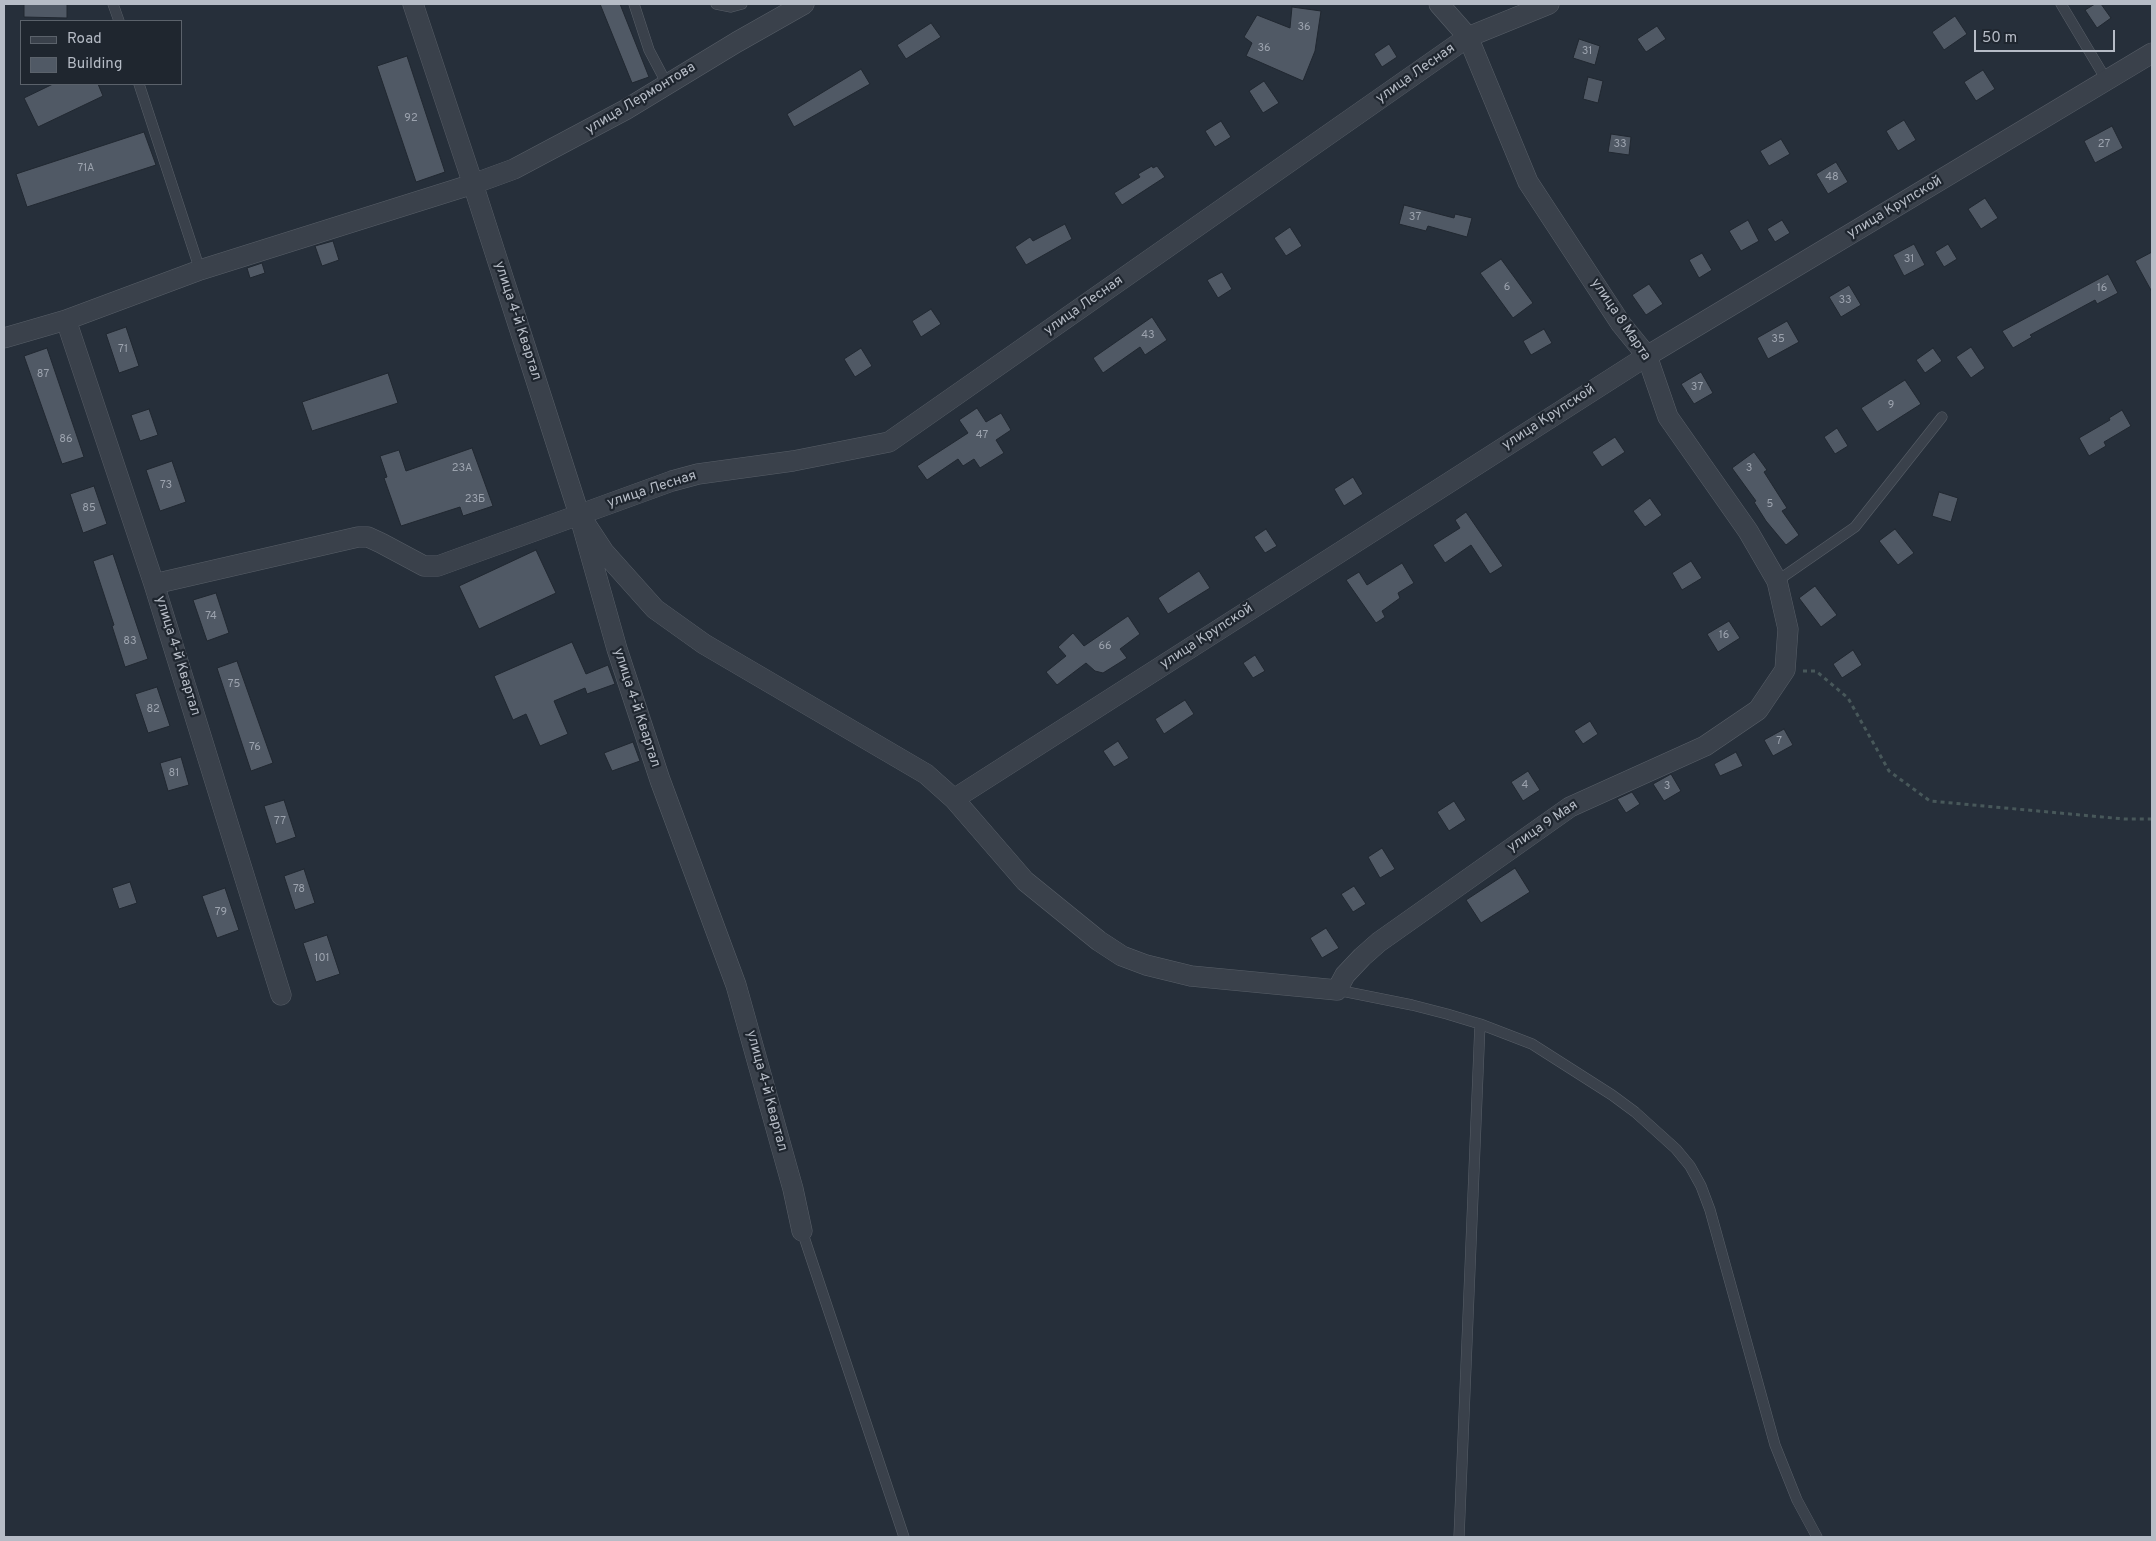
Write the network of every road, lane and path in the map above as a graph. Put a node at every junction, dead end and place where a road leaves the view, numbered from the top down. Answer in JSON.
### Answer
{"nodes":[{"id":1,"x":113,"y":4,"type":"edge"},
{"id":2,"x":413,"y":4,"type":"edge"},
{"id":3,"x":634,"y":4,"type":"edge"},
{"id":4,"x":716,"y":4,"type":"edge"},
{"id":5,"x":742,"y":4,"type":"edge"},
{"id":6,"x":804,"y":4,"type":"edge"},
{"id":7,"x":1439,"y":4,"type":"edge"},
{"id":8,"x":1549,"y":4,"type":"edge"},
{"id":9,"x":2061,"y":4,"type":"edge"},
{"id":10,"x":119,"y":20,"type":"edge"},
{"id":11,"x":1468,"y":38,"type":"junction"},
{"id":12,"x":2152,"y":53,"type":"edge"},
{"id":13,"x":2107,"y":81,"type":"junction"},
{"id":14,"x":139,"y":85,"type":"edge"},
{"id":15,"x":668,"y":86,"type":"junction"},
{"id":16,"x":473,"y":184,"type":"junction"},
{"id":17,"x":200,"y":270,"type":"junction"},
{"id":18,"x":66,"y":320,"type":"junction"},
{"id":19,"x":4,"y":338,"type":"edge"},
{"id":20,"x":1647,"y":356,"type":"junction"},
{"id":21,"x":1942,"y":417,"type":"dead end"},
{"id":22,"x":579,"y":514,"type":"junction"},
{"id":23,"x":1777,"y":582,"type":"junction"},
{"id":24,"x":154,"y":584,"type":"junction"},
{"id":25,"x":1785,"y":670,"type":"junction"},
{"id":26,"x":954,"y":798,"type":"junction"},
{"id":27,"x":2152,"y":819,"type":"edge"},
{"id":28,"x":1337,"y":990,"type":"junction"},
{"id":29,"x":282,"y":995,"type":"dead end"},
{"id":30,"x":1480,"y":1024,"type":"junction"},
{"id":31,"x":802,"y":1231,"type":"joint"},
{"id":32,"x":904,"y":1537,"type":"edge"},
{"id":33,"x":1459,"y":1537,"type":"edge"},
{"id":34,"x":1817,"y":1537,"type":"edge"}],
"edges":[{"from":1,"to":10,"type":"lane"},
{"from":2,"to":16,"type":"street","name":"улица 4-й Квартал"},
{"from":3,"to":15,"type":"lane"},
{"from":4,"to":5,"type":"lane"},
{"from":6,"to":15,"type":"street","name":"улица Лермонтова"},
{"from":7,"to":11,"type":"street","name":"улица 8 Марта"},
{"from":8,"to":11,"type":"street","name":"улица Лесная"},
{"from":9,"to":13,"type":"lane"},
{"from":11,"to":20,"type":"street","name":"улица 8 Марта"},
{"from":11,"to":22,"type":"street","name":"улица Лесная"},
{"from":12,"to":13,"type":"street","name":"улица Крупской"},
{"from":13,"to":20,"type":"street","name":"улица Крупской"},
{"from":14,"to":17,"type":"lane"},
{"from":15,"to":16,"type":"street","name":"улица Лермонтова"},
{"from":16,"to":17,"type":"street"},
{"from":16,"to":22,"type":"street","name":"улица 4-й Квартал"},
{"from":17,"to":18,"type":"street"},
{"from":18,"to":19,"type":"street"},
{"from":18,"to":24,"type":"street","name":"улица 4-й Квартал"},
{"from":20,"to":23,"type":"street","name":"улица 8 Марта"},
{"from":20,"to":26,"type":"street","name":"улица Крупской"},
{"from":21,"to":23,"type":"lane"},
{"from":22,"to":24,"type":"street","name":"улица Лесная"},
{"from":22,"to":26,"type":"street"},
{"from":22,"to":31,"type":"street","name":"улица 4-й Квартал"},
{"from":23,"to":25,"type":"street","name":"улица 8 Марта"},
{"from":24,"to":29,"type":"street","name":"улица 4-й Квартал"},
{"from":25,"to":27,"type":"path"},
{"from":25,"to":28,"type":"street","name":"улица 9 Мая"},
{"from":26,"to":28,"type":"street"},
{"from":28,"to":30,"type":"lane"},
{"from":30,"to":33,"type":"lane"},
{"from":30,"to":34,"type":"lane"},
{"from":31,"to":32,"type":"lane"}]}
